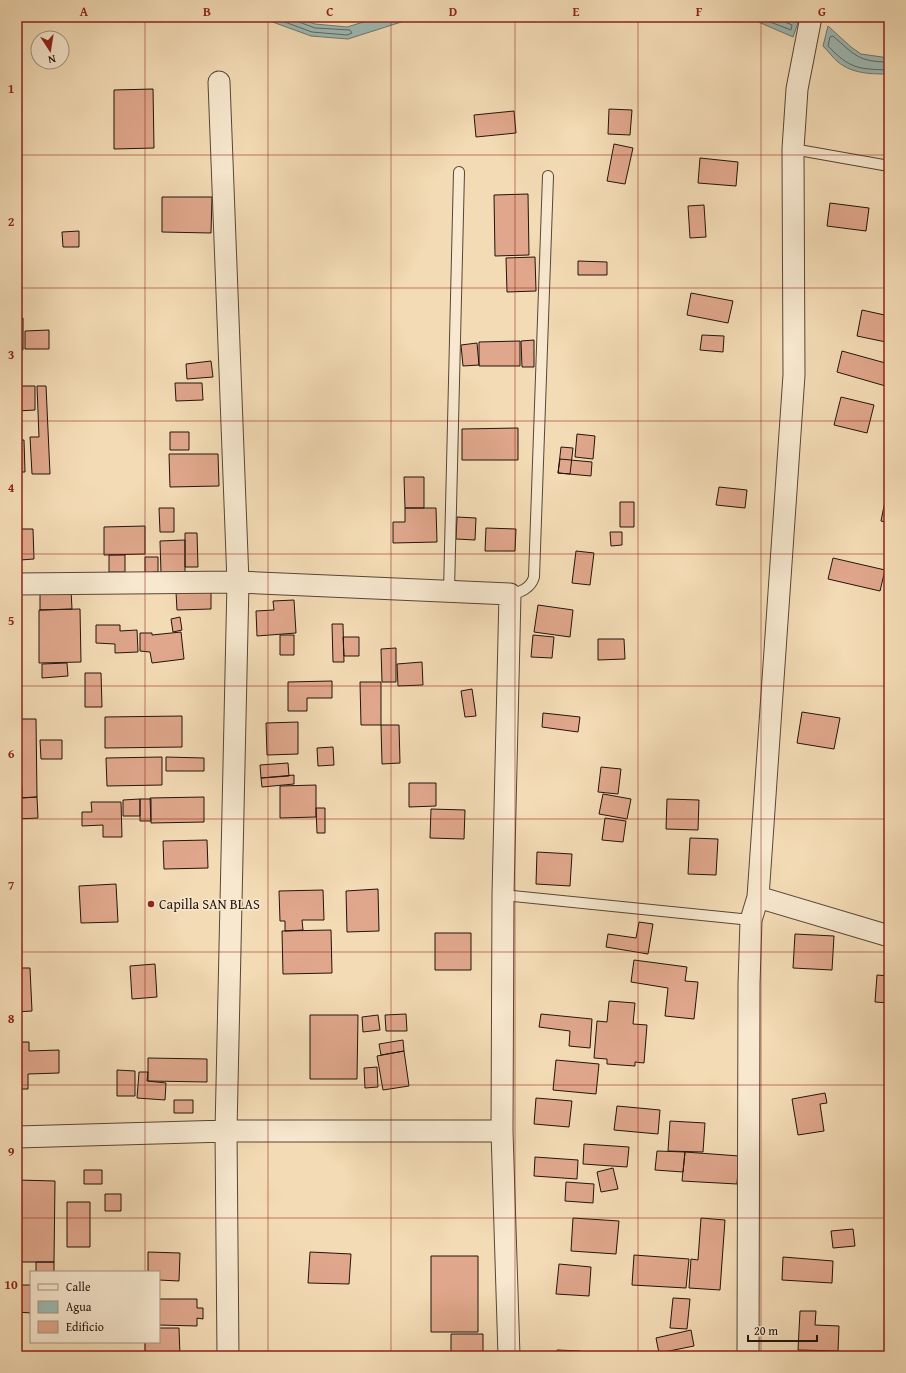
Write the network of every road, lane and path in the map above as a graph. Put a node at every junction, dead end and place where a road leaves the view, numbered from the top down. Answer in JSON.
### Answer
{"nodes":[{"id":1,"x":811,"y":17,"type":"edge"},
{"id":2,"x":219,"y":82,"type":"dead end"},
{"id":3,"x":793,"y":149,"type":"junction"},
{"id":4,"x":889,"y":166,"type":"edge"},
{"id":5,"x":459,"y":172,"type":"dead end"},
{"id":6,"x":548,"y":176,"type":"dead end"},
{"id":7,"x":238,"y":582,"type":"junction"},
{"id":8,"x":17,"y":584,"type":"edge"},
{"id":9,"x":449,"y":591,"type":"junction"},
{"id":10,"x":510,"y":594,"type":"junction"},
{"id":11,"x":503,"y":896,"type":"junction"},
{"id":12,"x":758,"y":897,"type":"junction"},
{"id":13,"x":752,"y":920,"type":"junction"},
{"id":14,"x":889,"y":936,"type":"edge"},
{"id":15,"x":226,"y":1131,"type":"junction"},
{"id":16,"x":502,"y":1131,"type":"junction"},
{"id":17,"x":17,"y":1137,"type":"edge"},
{"id":18,"x":228,"y":1356,"type":"edge"},
{"id":19,"x":509,"y":1356,"type":"edge"},
{"id":20,"x":748,"y":1356,"type":"edge"}],
"edges":[{"from":1,"to":3,"type":"street"},
{"from":2,"to":7,"type":"street"},
{"from":3,"to":4,"type":"lane"},
{"from":3,"to":12,"type":"street"},
{"from":5,"to":9,"type":"lane"},
{"from":6,"to":10,"type":"lane"},
{"from":7,"to":8,"type":"street"},
{"from":7,"to":9,"type":"street"},
{"from":7,"to":15,"type":"street"},
{"from":9,"to":10,"type":"street"},
{"from":10,"to":11,"type":"street"},
{"from":11,"to":13,"type":"lane"},
{"from":11,"to":16,"type":"street"},
{"from":12,"to":13,"type":"street"},
{"from":12,"to":14,"type":"street"},
{"from":13,"to":20,"type":"street"},
{"from":15,"to":16,"type":"street"},
{"from":15,"to":17,"type":"street"},
{"from":15,"to":18,"type":"street"},
{"from":16,"to":19,"type":"street"}]}
